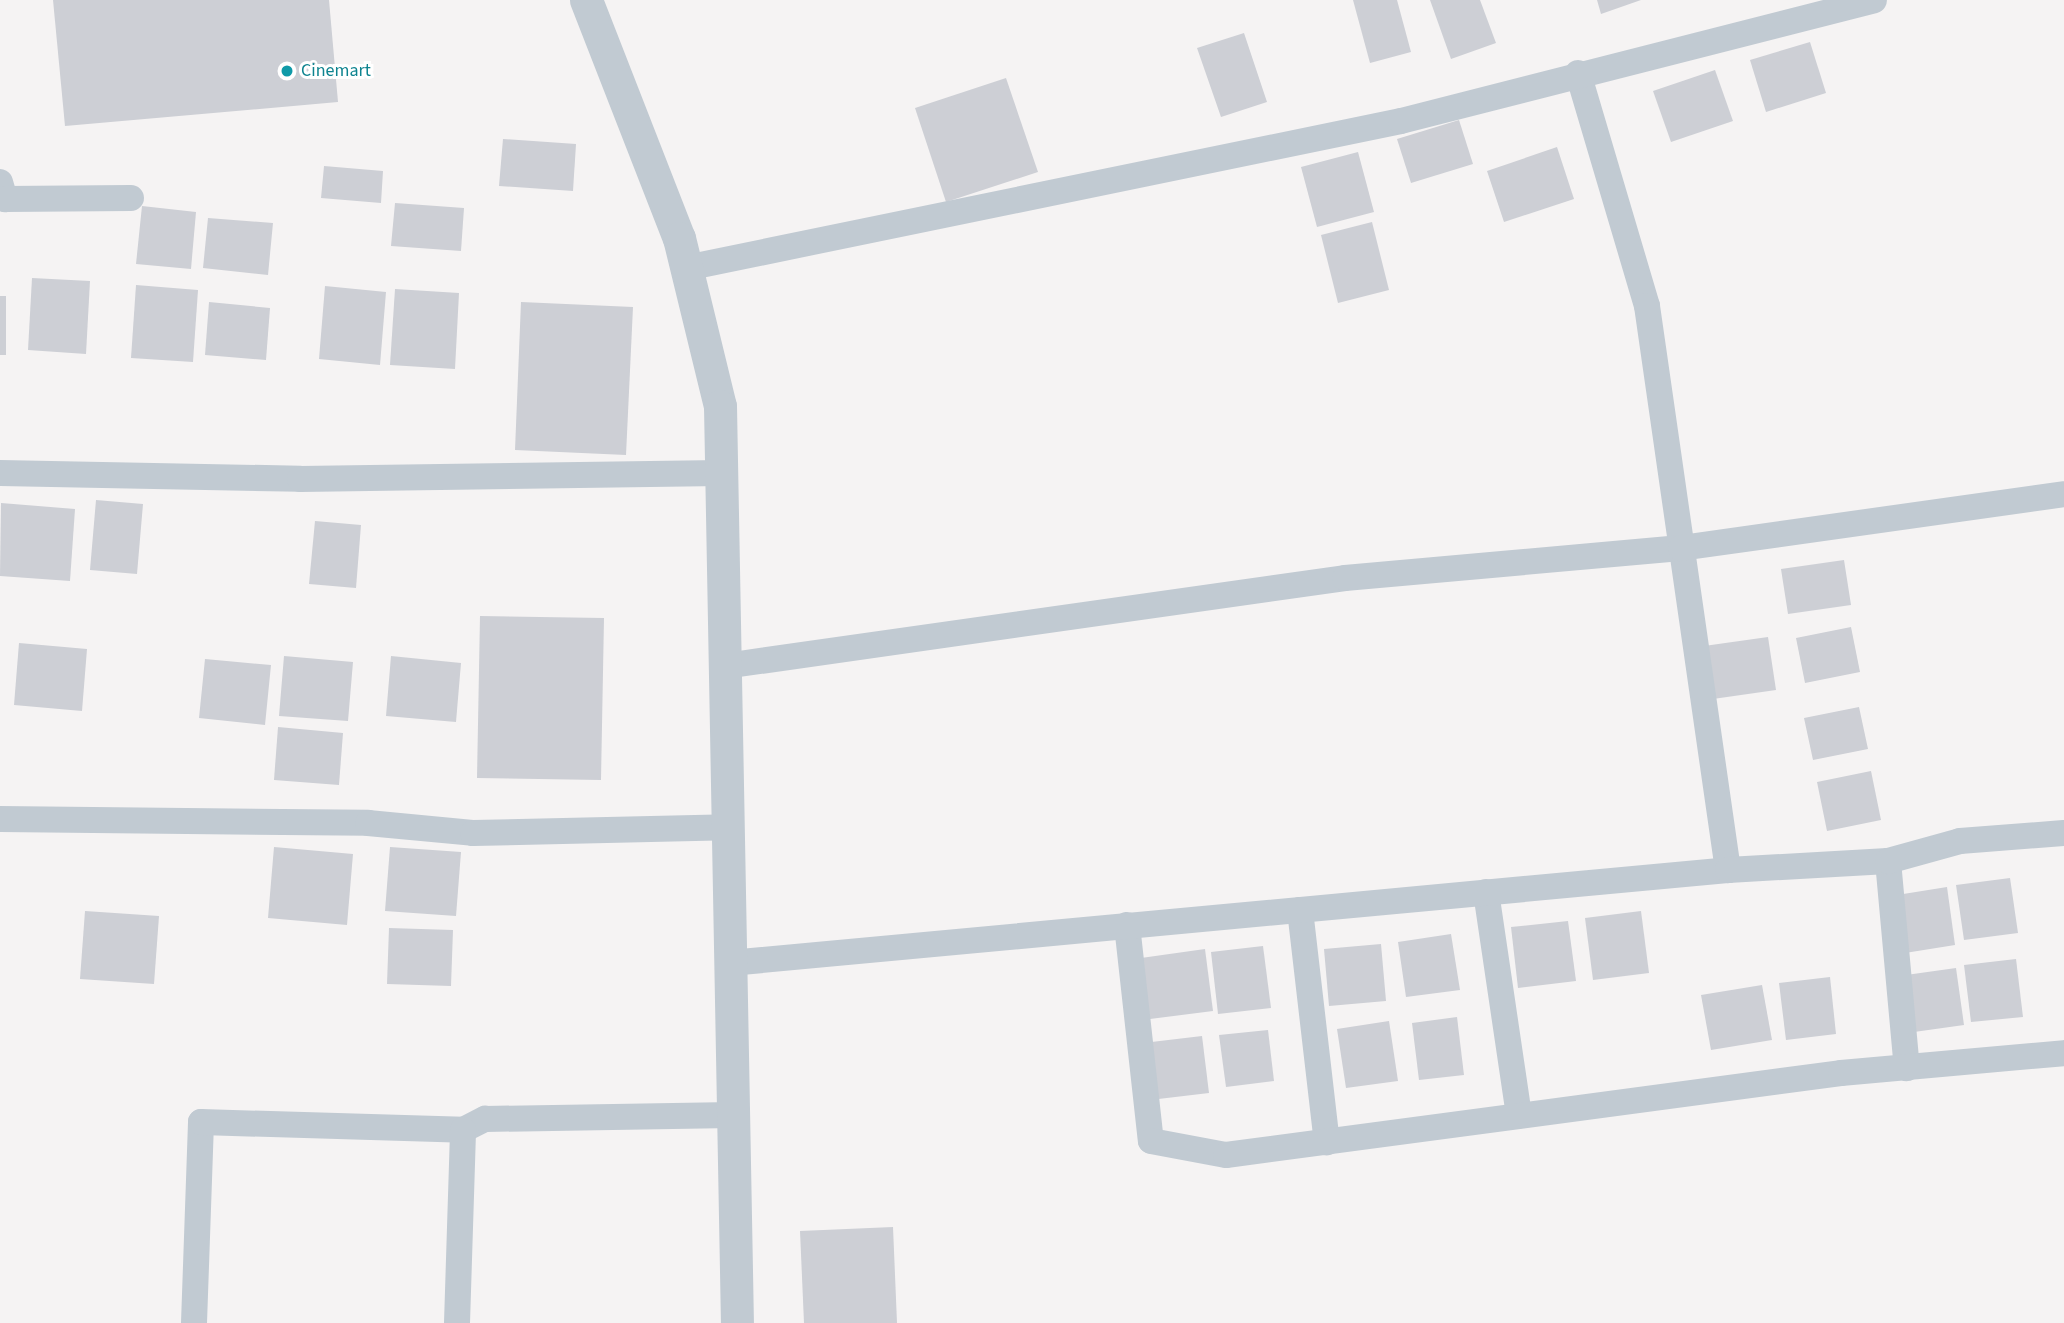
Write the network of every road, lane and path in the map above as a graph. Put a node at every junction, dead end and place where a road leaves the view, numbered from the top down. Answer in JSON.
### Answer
{"nodes":[{"id":1,"x":586,"y":0,"type":"edge"},
{"id":2,"x":1874,"y":0,"type":"edge"},
{"id":3,"x":1577,"y":73,"type":"junction"},
{"id":4,"x":0,"y":182,"type":"edge"},
{"id":5,"x":131,"y":198,"type":"dead end"},
{"id":6,"x":686,"y":268,"type":"junction"},
{"id":7,"x":0,"y":473,"type":"edge"},
{"id":8,"x":721,"y":473,"type":"junction"},
{"id":9,"x":2064,"y":494,"type":"edge"},
{"id":10,"x":1681,"y":548,"type":"junction"},
{"id":11,"x":725,"y":666,"type":"junction"},
{"id":12,"x":0,"y":819,"type":"edge"},
{"id":13,"x":728,"y":827,"type":"junction"},
{"id":14,"x":2064,"y":833,"type":"edge"},
{"id":15,"x":1888,"y":861,"type":"junction"},
{"id":16,"x":1728,"y":870,"type":"junction"},
{"id":17,"x":1486,"y":892,"type":"junction"},
{"id":18,"x":1300,"y":910,"type":"junction"},
{"id":19,"x":1127,"y":925,"type":"junction"},
{"id":20,"x":730,"y":962,"type":"junction"},
{"id":21,"x":2064,"y":1053,"type":"edge"},
{"id":22,"x":1906,"y":1068,"type":"junction"},
{"id":23,"x":733,"y":1115,"type":"junction"},
{"id":24,"x":1520,"y":1116,"type":"junction"},
{"id":25,"x":463,"y":1130,"type":"junction"},
{"id":26,"x":1327,"y":1142,"type":"junction"},
{"id":27,"x":194,"y":1323,"type":"edge"},
{"id":28,"x":457,"y":1323,"type":"edge"},
{"id":29,"x":737,"y":1323,"type":"edge"}],
"edges":[{"from":1,"to":6,"type":"street"},
{"from":2,"to":3,"type":"street"},
{"from":3,"to":6,"type":"street"},
{"from":3,"to":10,"type":"street"},
{"from":4,"to":5,"type":"street"},
{"from":6,"to":8,"type":"street"},
{"from":7,"to":8,"type":"street"},
{"from":8,"to":11,"type":"street"},
{"from":9,"to":10,"type":"street"},
{"from":10,"to":11,"type":"street"},
{"from":10,"to":16,"type":"street"},
{"from":11,"to":13,"type":"street"},
{"from":12,"to":13,"type":"street"},
{"from":13,"to":20,"type":"street"},
{"from":14,"to":15,"type":"street"},
{"from":15,"to":16,"type":"street"},
{"from":15,"to":22,"type":"street"},
{"from":16,"to":17,"type":"street"},
{"from":17,"to":18,"type":"street"},
{"from":17,"to":24,"type":"street"},
{"from":18,"to":19,"type":"street"},
{"from":18,"to":26,"type":"street"},
{"from":19,"to":20,"type":"street"},
{"from":19,"to":26,"type":"street"},
{"from":20,"to":23,"type":"street"},
{"from":21,"to":22,"type":"street"},
{"from":22,"to":24,"type":"street"},
{"from":23,"to":25,"type":"street"},
{"from":23,"to":29,"type":"street"},
{"from":24,"to":26,"type":"street"},
{"from":25,"to":27,"type":"street"},
{"from":25,"to":28,"type":"street"}]}
